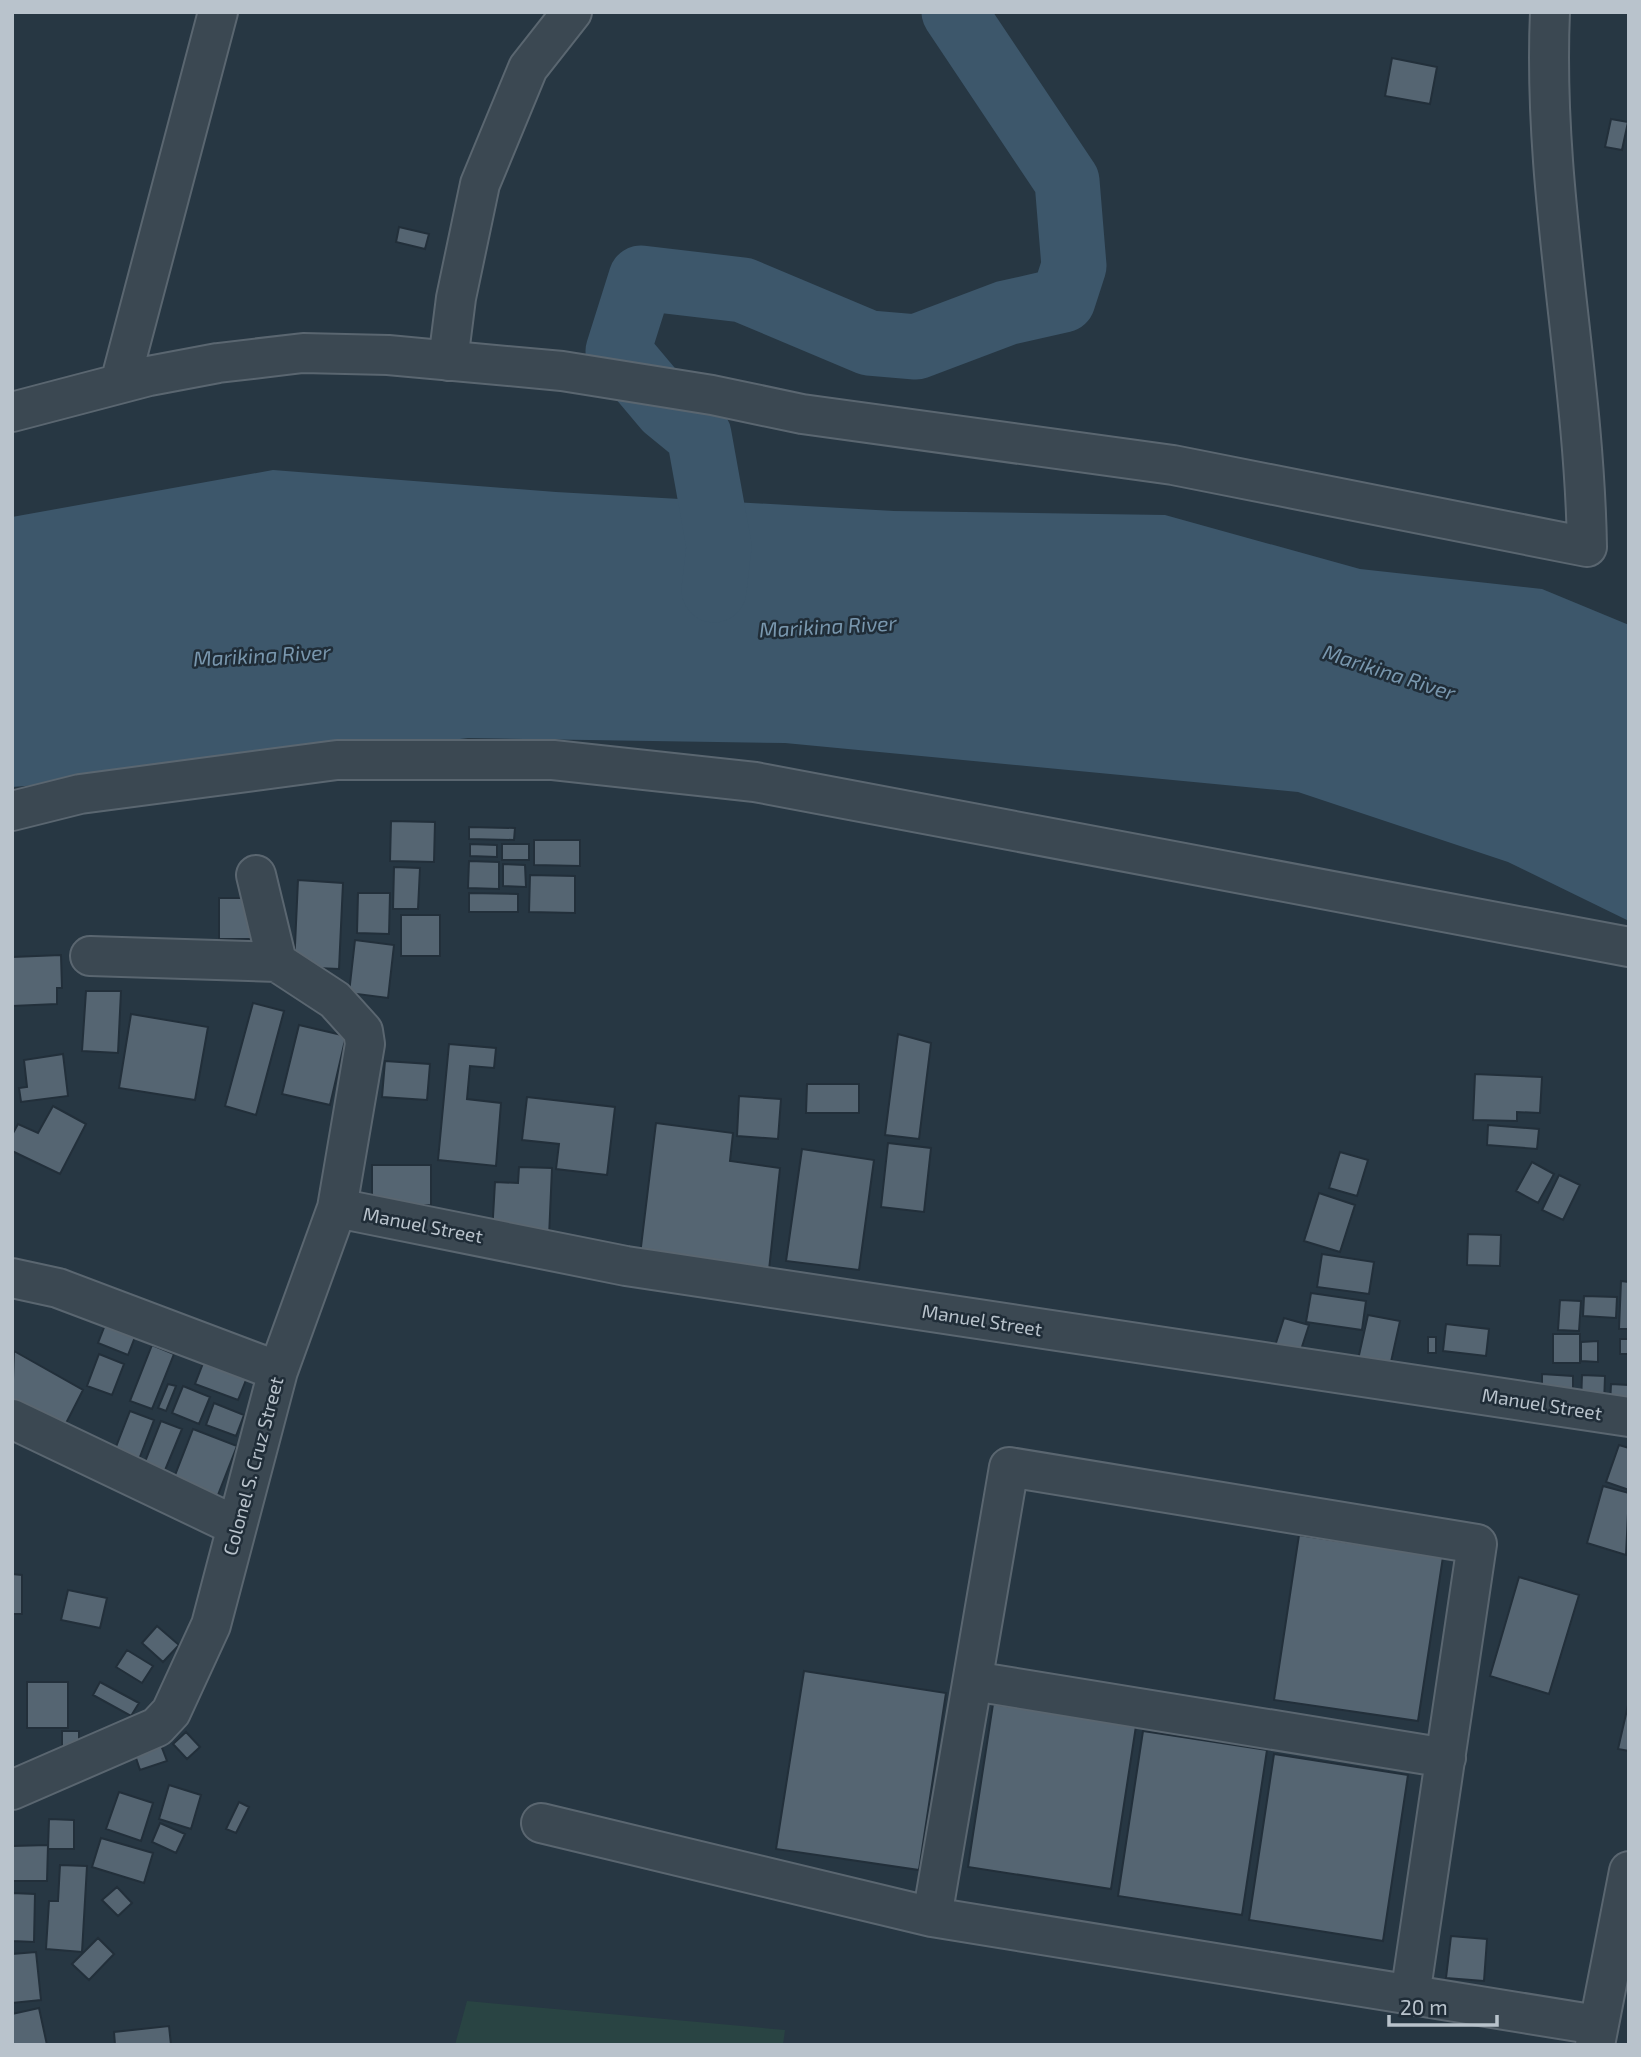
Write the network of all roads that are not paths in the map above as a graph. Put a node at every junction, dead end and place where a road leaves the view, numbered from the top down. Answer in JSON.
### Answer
{"nodes":[{"id":1,"x":218,"y":12,"type":"edge"},
{"id":2,"x":572,"y":12,"type":"edge"},
{"id":3,"x":1549,"y":12,"type":"edge"},
{"id":4,"x":448,"y":361,"type":"junction"},
{"id":5,"x":120,"y":383,"type":"junction"},
{"id":6,"x":12,"y":412,"type":"edge"},
{"id":7,"x":12,"y":811,"type":"edge"},
{"id":8,"x":256,"y":876,"type":"dead end"},
{"id":9,"x":1629,"y":947,"type":"edge"},
{"id":10,"x":90,"y":956,"type":"dead end"},
{"id":11,"x":278,"y":962,"type":"junction"},
{"id":12,"x":337,"y":1208,"type":"junction"},
{"id":13,"x":12,"y":1278,"type":"edge"},
{"id":14,"x":278,"y":1371,"type":"junction"},
{"id":15,"x":1629,"y":1417,"type":"edge"},
{"id":16,"x":12,"y":1419,"type":"edge"},
{"id":17,"x":236,"y":1526,"type":"junction"},
{"id":18,"x":973,"y":1681,"type":"junction"},
{"id":19,"x":1446,"y":1758,"type":"junction"},
{"id":20,"x":12,"y":1790,"type":"edge"},
{"id":21,"x":541,"y":1824,"type":"dead end"},
{"id":22,"x":1629,"y":1871,"type":"edge"},
{"id":23,"x":932,"y":1917,"type":"junction"},
{"id":24,"x":1410,"y":1996,"type":"junction"},
{"id":25,"x":1596,"y":2035,"type":"edge"}],
"edges":[{"from":1,"to":5,"type":"street"},
{"from":2,"to":4,"type":"street"},
{"from":3,"to":4,"type":"street"},
{"from":4,"to":5,"type":"street"},
{"from":5,"to":6,"type":"street"},
{"from":7,"to":9,"type":"street"},
{"from":8,"to":11,"type":"street"},
{"from":10,"to":11,"type":"street"},
{"from":11,"to":12,"type":"street","name":"Colonel S. Cruz Street"},
{"from":12,"to":14,"type":"street","name":"Colonel S. Cruz Street"},
{"from":12,"to":15,"type":"street","name":"Manuel Street"},
{"from":13,"to":14,"type":"street"},
{"from":14,"to":17,"type":"street","name":"Colonel S. Cruz Street"},
{"from":16,"to":17,"type":"street"},
{"from":17,"to":20,"type":"street","name":"Colonel S. Cruz Street"},
{"from":18,"to":19,"type":"street"},
{"from":18,"to":19,"type":"street"},
{"from":18,"to":23,"type":"street"},
{"from":19,"to":24,"type":"street"},
{"from":21,"to":23,"type":"street"},
{"from":22,"to":25,"type":"street"},
{"from":23,"to":24,"type":"street"},
{"from":24,"to":25,"type":"street"}]}
